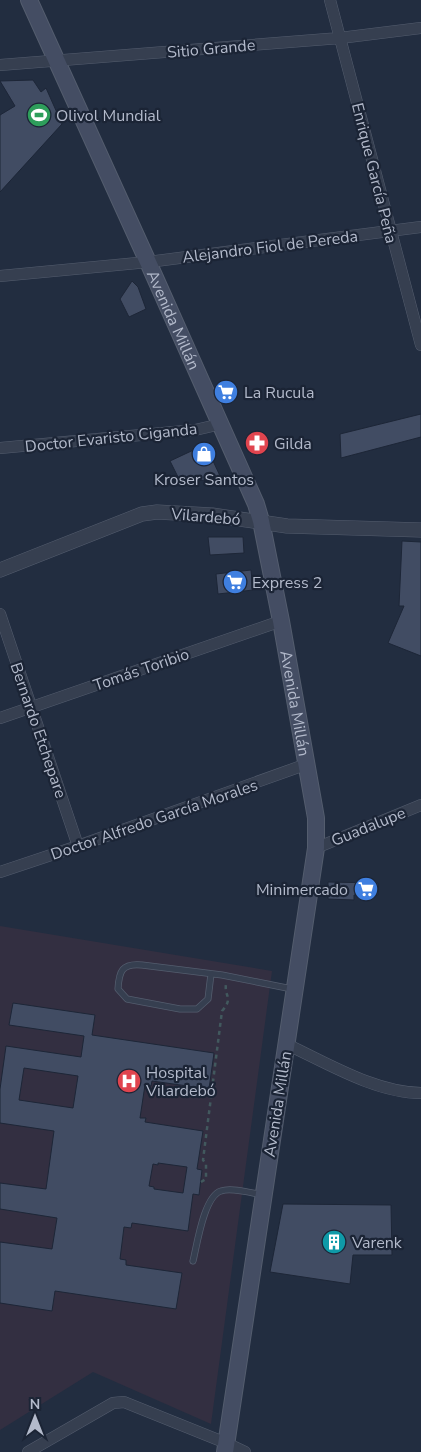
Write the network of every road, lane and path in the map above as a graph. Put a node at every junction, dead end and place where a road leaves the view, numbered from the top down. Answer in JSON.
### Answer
{"nodes":[{"id":1,"x":29,"y":0,"type":"edge"},
{"id":2,"x":330,"y":0,"type":"edge"},
{"id":3,"x":421,"y":28,"type":"edge"},
{"id":4,"x":340,"y":38,"type":"junction"},
{"id":5,"x":56,"y":61,"type":"junction"},
{"id":6,"x":0,"y":65,"type":"edge"},
{"id":7,"x":421,"y":227,"type":"edge"},
{"id":8,"x":390,"y":230,"type":"junction"},
{"id":9,"x":148,"y":262,"type":"junction"},
{"id":10,"x":0,"y":276,"type":"edge"},
{"id":11,"x":421,"y":346,"type":"edge"},
{"id":12,"x":220,"y":424,"type":"junction"},
{"id":13,"x":0,"y":448,"type":"edge"},
{"id":14,"x":261,"y":521,"type":"junction"},
{"id":15,"x":421,"y":530,"type":"edge"},
{"id":16,"x":0,"y":570,"type":"edge"},
{"id":17,"x":0,"y":614,"type":"edge"},
{"id":18,"x":281,"y":621,"type":"junction"},
{"id":19,"x":31,"y":707,"type":"junction"},
{"id":20,"x":0,"y":718,"type":"edge"},
{"id":21,"x":307,"y":764,"type":"junction"},
{"id":22,"x":421,"y":805,"type":"edge"},
{"id":23,"x":78,"y":846,"type":"junction"},
{"id":24,"x":316,"y":848,"type":"junction"},
{"id":25,"x":0,"y":872,"type":"edge"},
{"id":26,"x":211,"y":974,"type":"junction"},
{"id":27,"x":226,"y":976,"type":"junction"},
{"id":28,"x":294,"y":989,"type":"junction"},
{"id":29,"x":286,"y":1044,"type":"junction"},
{"id":30,"x":421,"y":1093,"type":"edge"},
{"id":31,"x":201,"y":1182,"type":"dead end"},
{"id":32,"x":263,"y":1195,"type":"junction"},
{"id":33,"x":193,"y":1261,"type":"dead end"},
{"id":34,"x":226,"y":1448,"type":"edge"},
{"id":35,"x":28,"y":1452,"type":"edge"},
{"id":36,"x":245,"y":1452,"type":"edge"}],
"edges":[{"from":1,"to":5,"type":"main road","name":"Avenida Millán"},
{"from":2,"to":4,"type":"street","name":"Enrique García Peña"},
{"from":3,"to":4,"type":"street","name":"Sitio Grande"},
{"from":4,"to":5,"type":"street","name":"Sitio Grande"},
{"from":4,"to":8,"type":"street","name":"Enrique García Peña"},
{"from":5,"to":6,"type":"street","name":"Sitio Grande"},
{"from":5,"to":9,"type":"main road","name":"Avenida Millán"},
{"from":7,"to":8,"type":"street","name":"Alejandro Fiol de Pereda"},
{"from":8,"to":9,"type":"street","name":"Alejandro Fiol de Pereda"},
{"from":8,"to":11,"type":"street","name":"Enrique García Peña"},
{"from":9,"to":10,"type":"street","name":"Alejandro Fiol de Pereda"},
{"from":9,"to":12,"type":"main road","name":"Avenida Millán"},
{"from":12,"to":13,"type":"street","name":"Doctor Evaristo Ciganda"},
{"from":12,"to":14,"type":"main road","name":"Avenida Millán"},
{"from":14,"to":15,"type":"street","name":"Vilardebó"},
{"from":14,"to":16,"type":"street","name":"Vilardebó"},
{"from":14,"to":18,"type":"main road","name":"Avenida Millán"},
{"from":17,"to":19,"type":"street","name":"Bernardo Etchepare"},
{"from":18,"to":19,"type":"street","name":"Tomás Toribio"},
{"from":18,"to":21,"type":"main road","name":"Avenida Millán"},
{"from":19,"to":20,"type":"street","name":"Tomás Toribio"},
{"from":19,"to":23,"type":"street","name":"Bernardo Etchepare"},
{"from":21,"to":23,"type":"street","name":"Doctor Alfredo García Morales"},
{"from":21,"to":24,"type":"main road","name":"Avenida Millán"},
{"from":22,"to":24,"type":"street","name":"Guadalupe"},
{"from":23,"to":25,"type":"street","name":"Doctor Alfredo García Morales"},
{"from":24,"to":28,"type":"main road","name":"Avenida Millán"},
{"from":26,"to":26,"type":"lane"},
{"from":26,"to":27,"type":"lane"},
{"from":27,"to":28,"type":"lane"},
{"from":27,"to":31,"type":"path"},
{"from":28,"to":29,"type":"main road","name":"Avenida Millán"},
{"from":29,"to":30,"type":"street"},
{"from":29,"to":32,"type":"main road","name":"Avenida Millán"},
{"from":32,"to":33,"type":"lane"},
{"from":32,"to":34,"type":"main road","name":"Avenida Millán"},
{"from":34,"to":35,"type":"street"},
{"from":34,"to":36,"type":"street"}]}
